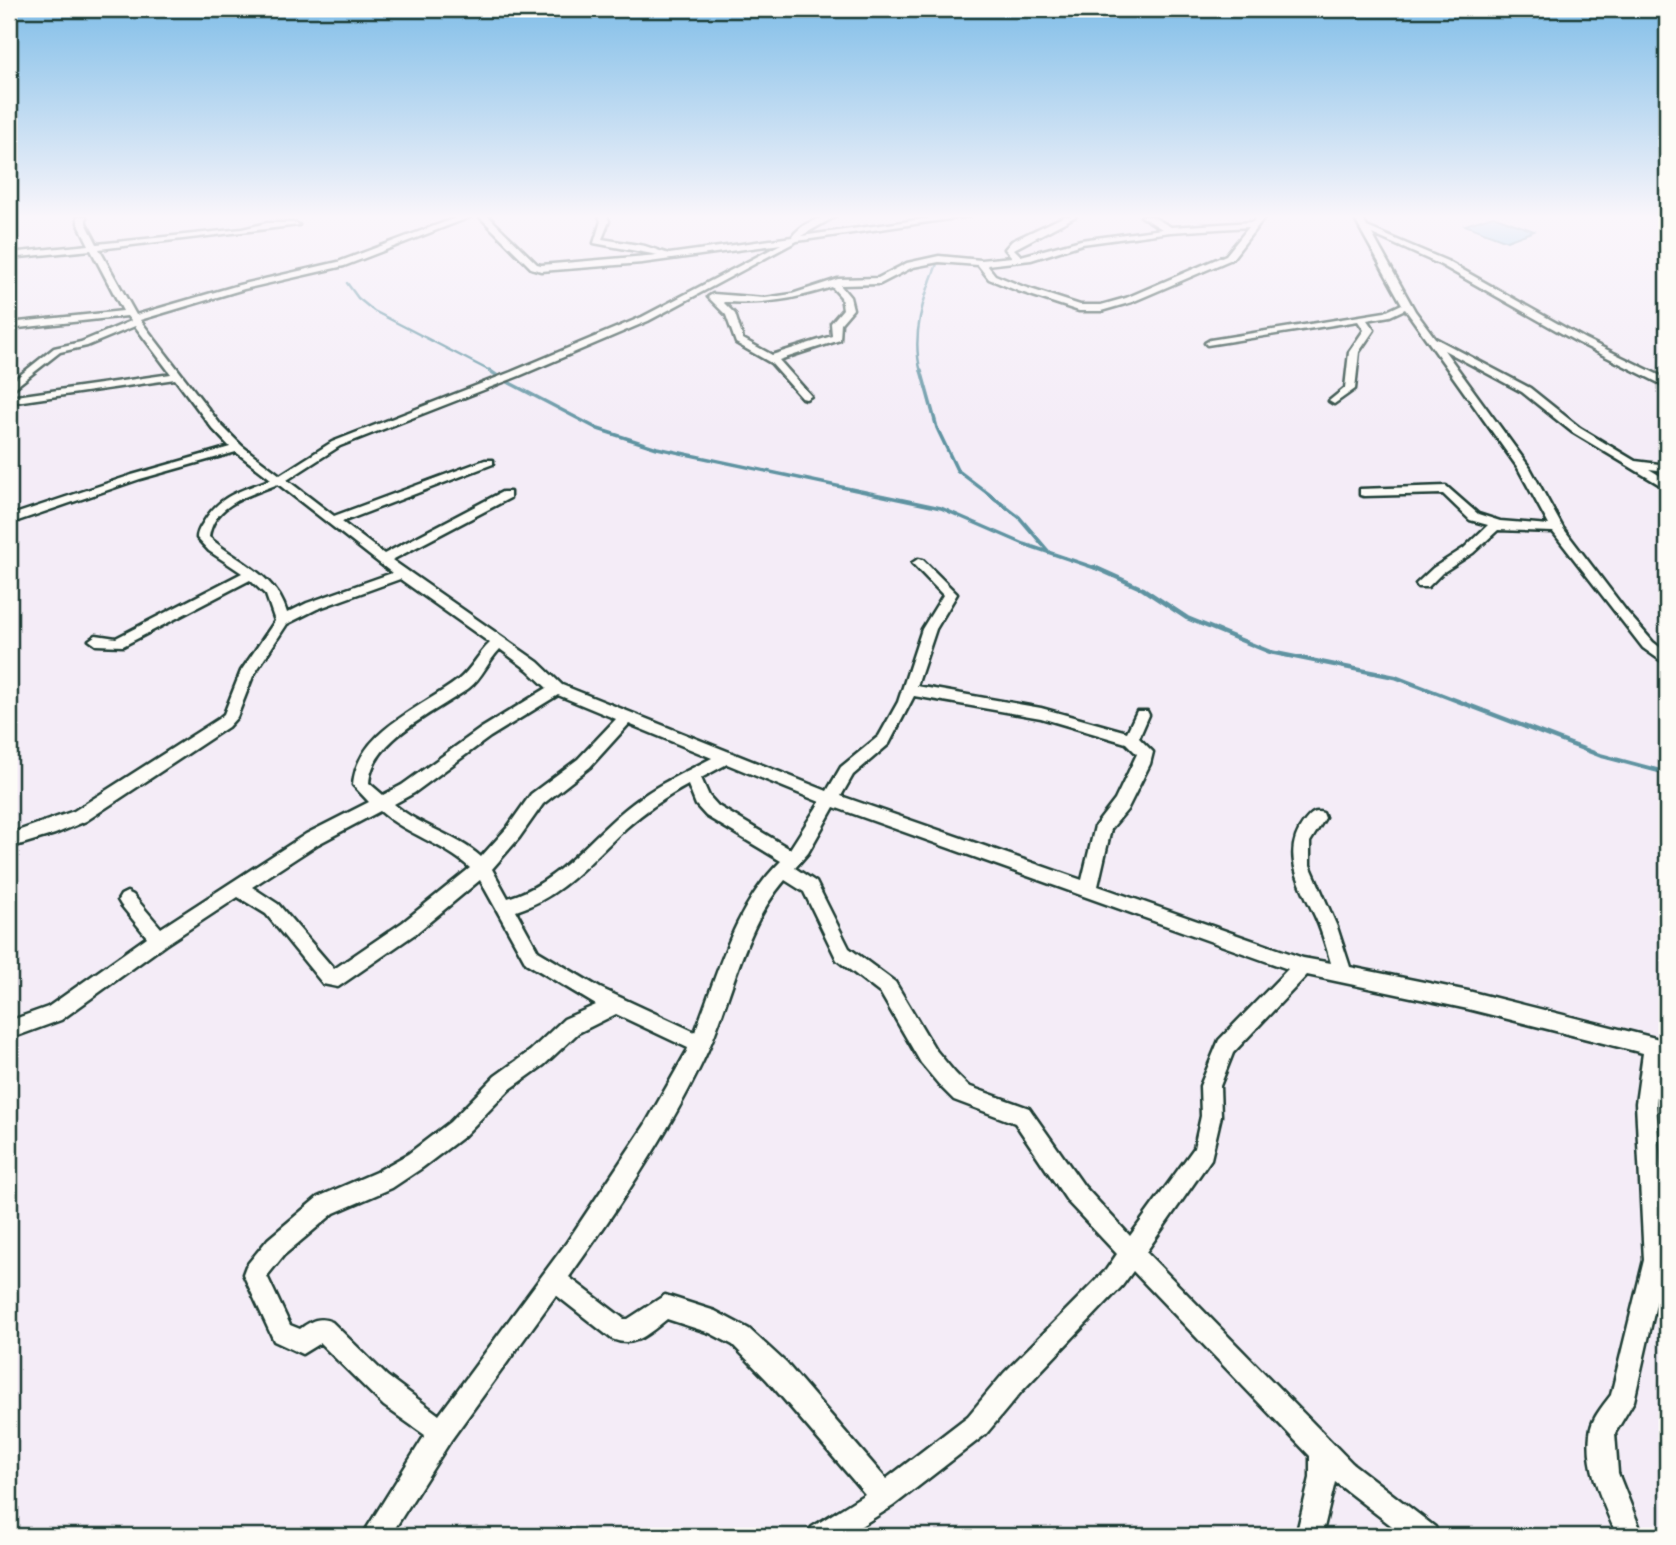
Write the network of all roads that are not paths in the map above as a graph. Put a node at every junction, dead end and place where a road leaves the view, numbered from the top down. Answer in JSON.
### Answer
{"nodes":[{"id":1,"x":117,"y":288,"type":"edge"},
{"id":2,"x":238,"y":288,"type":"edge"},
{"id":3,"x":816,"y":288,"type":"edge"},
{"id":4,"x":838,"y":288,"type":"edge"},
{"id":5,"x":1019,"y":288,"type":"edge"},
{"id":6,"x":1154,"y":288,"type":"edge"},
{"id":7,"x":1398,"y":288,"type":"edge"},
{"id":8,"x":1488,"y":288,"type":"edge"},
{"id":9,"x":701,"y":289,"type":"joint"},
{"id":10,"x":715,"y":299,"type":"junction"},
{"id":11,"x":1407,"y":305,"type":"junction"},
{"id":12,"x":1360,"y":317,"type":"junction"},
{"id":13,"x":134,"y":318,"type":"junction"},
{"id":14,"x":9,"y":326,"type":"edge"},
{"id":15,"x":1431,"y":339,"type":"junction"},
{"id":16,"x":1210,"y":343,"type":"dead end"},
{"id":17,"x":771,"y":359,"type":"junction"},
{"id":18,"x":176,"y":376,"type":"junction"},
{"id":19,"x":1667,"y":383,"type":"edge"},
{"id":20,"x":9,"y":389,"type":"edge"},
{"id":21,"x":806,"y":396,"type":"dead end"},
{"id":22,"x":9,"y":400,"type":"edge"},
{"id":23,"x":1334,"y":401,"type":"dead end"},
{"id":24,"x":238,"y":448,"type":"junction"},
{"id":25,"x":489,"y":462,"type":"dead end"},
{"id":26,"x":1629,"y":463,"type":"junction"},
{"id":27,"x":1667,"y":468,"type":"edge"},
{"id":28,"x":281,"y":478,"type":"junction"},
{"id":29,"x":1667,"y":485,"type":"edge"},
{"id":30,"x":1364,"y":492,"type":"dead end"},
{"id":31,"x":506,"y":495,"type":"dead end"},
{"id":32,"x":9,"y":520,"type":"edge"},
{"id":33,"x":332,"y":521,"type":"junction"},
{"id":34,"x":1499,"y":525,"type":"junction"},
{"id":35,"x":1557,"y":529,"type":"junction"},
{"id":36,"x":383,"y":559,"type":"junction"},
{"id":37,"x":918,"y":563,"type":"dead end"},
{"id":38,"x":253,"y":572,"type":"junction"},
{"id":39,"x":402,"y":574,"type":"junction"},
{"id":40,"x":1423,"y":584,"type":"dead end"},
{"id":41,"x":282,"y":621,"type":"junction"},
{"id":42,"x":96,"y":640,"type":"dead end"},
{"id":43,"x":499,"y":642,"type":"junction"},
{"id":44,"x":1667,"y":660,"type":"edge"},
{"id":45,"x":557,"y":689,"type":"junction"},
{"id":46,"x":909,"y":690,"type":"junction"},
{"id":47,"x":1142,"y":715,"type":"dead end"},
{"id":48,"x":626,"y":717,"type":"junction"},
{"id":49,"x":1131,"y":739,"type":"junction"},
{"id":50,"x":726,"y":757,"type":"junction"},
{"id":51,"x":692,"y":776,"type":"junction"},
{"id":52,"x":830,"y":799,"type":"junction"},
{"id":53,"x":380,"y":803,"type":"junction"},
{"id":54,"x":1317,"y":818,"type":"dead end"},
{"id":55,"x":9,"y":841,"type":"edge"},
{"id":56,"x":787,"y":864,"type":"junction"},
{"id":57,"x":482,"y":868,"type":"junction"},
{"id":58,"x":238,"y":888,"type":"junction"},
{"id":59,"x":1089,"y":888,"type":"junction"},
{"id":60,"x":127,"y":900,"type":"dead end"},
{"id":61,"x":505,"y":906,"type":"junction"},
{"id":62,"x":159,"y":939,"type":"junction"},
{"id":63,"x":1303,"y":965,"type":"junction"},
{"id":64,"x":1343,"y":975,"type":"junction"},
{"id":65,"x":617,"y":1004,"type":"junction"},
{"id":66,"x":9,"y":1030,"type":"edge"},
{"id":67,"x":700,"y":1044,"type":"junction"},
{"id":68,"x":1661,"y":1048,"type":"edge"},
{"id":69,"x":1133,"y":1255,"type":"junction"},
{"id":70,"x":554,"y":1279,"type":"junction"},
{"id":71,"x":442,"y":1431,"type":"junction"},
{"id":72,"x":1323,"y":1453,"type":"junction"},
{"id":73,"x":884,"y":1497,"type":"junction"},
{"id":74,"x":375,"y":1536,"type":"edge"},
{"id":75,"x":821,"y":1536,"type":"edge"},
{"id":76,"x":1309,"y":1536,"type":"edge"},
{"id":77,"x":1426,"y":1536,"type":"edge"},
{"id":78,"x":1630,"y":1536,"type":"edge"}],
"edges":[{"from":1,"to":13,"type":"street"},
{"from":2,"to":13,"type":"street"},
{"from":3,"to":10,"type":"street"},
{"from":4,"to":17,"type":"street"},
{"from":5,"to":6,"type":"street"},
{"from":7,"to":11,"type":"street"},
{"from":8,"to":19,"type":"street"},
{"from":9,"to":10,"type":"street"},
{"from":9,"to":28,"type":"street"},
{"from":10,"to":17,"type":"street"},
{"from":11,"to":12,"type":"street"},
{"from":11,"to":15,"type":"street"},
{"from":12,"to":16,"type":"street"},
{"from":12,"to":23,"type":"street"},
{"from":13,"to":14,"type":"street"},
{"from":13,"to":18,"type":"street"},
{"from":13,"to":20,"type":"street"},
{"from":15,"to":26,"type":"street"},
{"from":15,"to":35,"type":"street"},
{"from":17,"to":21,"type":"street"},
{"from":18,"to":22,"type":"street"},
{"from":18,"to":24,"type":"street"},
{"from":24,"to":28,"type":"street"},
{"from":24,"to":32,"type":"street"},
{"from":25,"to":33,"type":"street"},
{"from":26,"to":27,"type":"street"},
{"from":26,"to":29,"type":"street"},
{"from":28,"to":33,"type":"street"},
{"from":28,"to":38,"type":"street"},
{"from":30,"to":34,"type":"street"},
{"from":31,"to":36,"type":"street"},
{"from":33,"to":36,"type":"street"},
{"from":34,"to":35,"type":"street"},
{"from":34,"to":40,"type":"street"},
{"from":35,"to":44,"type":"street"},
{"from":36,"to":39,"type":"street"},
{"from":37,"to":46,"type":"street"},
{"from":38,"to":41,"type":"street"},
{"from":38,"to":42,"type":"street"},
{"from":39,"to":41,"type":"street"},
{"from":39,"to":43,"type":"street"},
{"from":41,"to":55,"type":"street"},
{"from":43,"to":45,"type":"street"},
{"from":43,"to":53,"type":"street"},
{"from":45,"to":48,"type":"street"},
{"from":45,"to":53,"type":"street"},
{"from":46,"to":49,"type":"street"},
{"from":46,"to":52,"type":"street"},
{"from":47,"to":49,"type":"street"},
{"from":48,"to":50,"type":"street"},
{"from":48,"to":57,"type":"street"},
{"from":49,"to":59,"type":"street"},
{"from":50,"to":51,"type":"street"},
{"from":50,"to":52,"type":"street"},
{"from":51,"to":56,"type":"street"},
{"from":51,"to":61,"type":"street"},
{"from":52,"to":56,"type":"street"},
{"from":52,"to":59,"type":"street"},
{"from":53,"to":57,"type":"street"},
{"from":53,"to":58,"type":"street"},
{"from":54,"to":64,"type":"street"},
{"from":56,"to":67,"type":"street"},
{"from":56,"to":69,"type":"street"},
{"from":57,"to":58,"type":"street"},
{"from":57,"to":61,"type":"street"},
{"from":58,"to":62,"type":"street"},
{"from":59,"to":63,"type":"street"},
{"from":60,"to":62,"type":"street"},
{"from":61,"to":65,"type":"street"},
{"from":62,"to":66,"type":"street"},
{"from":63,"to":64,"type":"street"},
{"from":63,"to":69,"type":"street"},
{"from":64,"to":68,"type":"street"},
{"from":65,"to":67,"type":"street"},
{"from":65,"to":71,"type":"street"},
{"from":67,"to":70,"type":"street"},
{"from":68,"to":78,"type":"street"},
{"from":69,"to":72,"type":"street"},
{"from":69,"to":73,"type":"street"},
{"from":70,"to":71,"type":"street"},
{"from":70,"to":73,"type":"street"},
{"from":71,"to":74,"type":"street"},
{"from":72,"to":76,"type":"street"},
{"from":72,"to":77,"type":"street"},
{"from":73,"to":75,"type":"street"}]}
